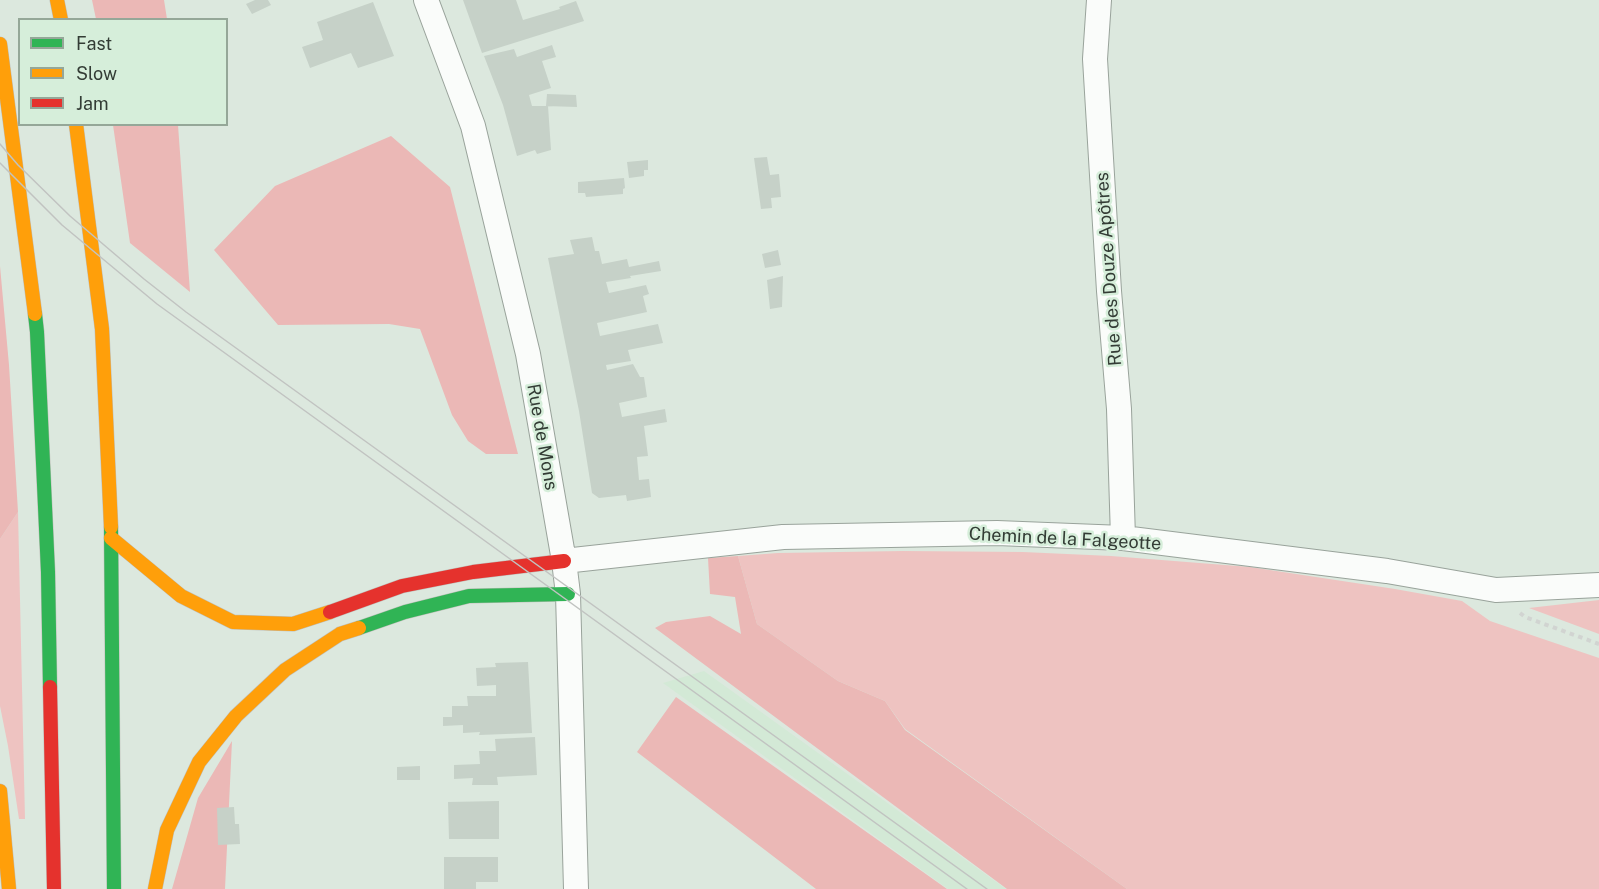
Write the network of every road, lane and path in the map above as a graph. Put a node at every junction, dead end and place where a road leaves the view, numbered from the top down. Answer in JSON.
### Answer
{"nodes":[{"id":1,"x":57,"y":0,"type":"edge"},
{"id":2,"x":426,"y":0,"type":"edge"},
{"id":3,"x":1099,"y":0,"type":"edge"},
{"id":4,"x":61,"y":18,"type":"edge"},
{"id":5,"x":0,"y":44,"type":"edge"},
{"id":6,"x":76,"y":126,"type":"edge"},
{"id":7,"x":111,"y":538,"type":"junction"},
{"id":8,"x":1123,"y":538,"type":"junction"},
{"id":9,"x":564,"y":561,"type":"junction"},
{"id":10,"x":1599,"y":585,"type":"edge"},
{"id":11,"x":1496,"y":590,"type":"junction"},
{"id":12,"x":568,"y":594,"type":"junction"},
{"id":13,"x":1599,"y":644,"type":"edge"},
{"id":14,"x":0,"y":791,"type":"edge"},
{"id":15,"x":9,"y":889,"type":"edge"},
{"id":16,"x":54,"y":889,"type":"edge"},
{"id":17,"x":114,"y":889,"type":"edge"},
{"id":18,"x":155,"y":889,"type":"edge"},
{"id":19,"x":576,"y":889,"type":"edge"}],
"edges":[{"from":1,"to":4,"type":"highway"},
{"from":2,"to":9,"type":"street","name":"Rue de Mons"},
{"from":3,"to":8,"type":"street","name":"Rue des Douze Apôtres"},
{"from":5,"to":16,"type":"highway"},
{"from":6,"to":7,"type":"highway"},
{"from":7,"to":9,"type":"highway"},
{"from":7,"to":17,"type":"highway"},
{"from":8,"to":9,"type":"street","name":"Chemin de la Falgeotte"},
{"from":8,"to":11,"type":"street","name":"Chemin de la Falgeotte"},
{"from":9,"to":12,"type":"street","name":"Rue de Mons"},
{"from":10,"to":11,"type":"street","name":"Chemin de la Falgeotte"},
{"from":11,"to":13,"type":"path"},
{"from":12,"to":18,"type":"highway"},
{"from":12,"to":19,"type":"street","name":"Rue de Mons"},
{"from":14,"to":15,"type":"highway"}]}
